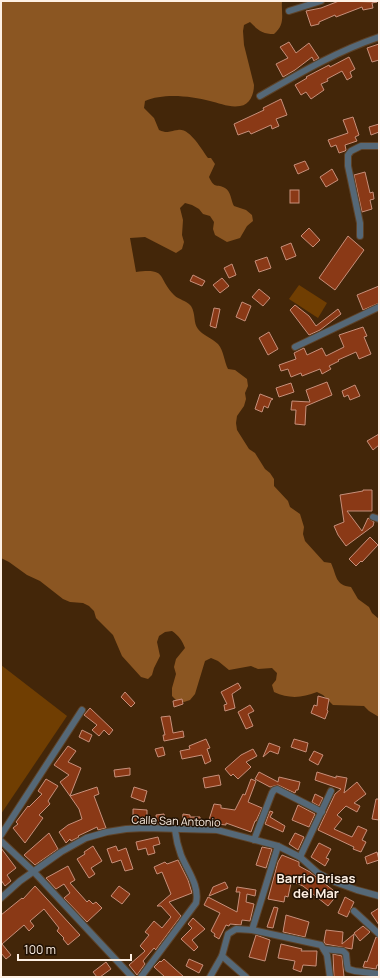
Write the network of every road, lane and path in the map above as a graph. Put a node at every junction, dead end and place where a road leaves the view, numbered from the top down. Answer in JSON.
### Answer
{"nodes":[{"id":1,"x":321,"y":1,"type":"edge"},
{"id":2,"x":289,"y":10,"type":"dead end"},
{"id":3,"x":379,"y":37,"type":"edge"},
{"id":4,"x":260,"y":96,"type":"dead end"},
{"id":5,"x":379,"y":146,"type":"edge"},
{"id":6,"x":360,"y":236,"type":"dead end"},
{"id":7,"x":379,"y":307,"type":"edge"},
{"id":8,"x":295,"y":347,"type":"dead end"},
{"id":9,"x":82,"y":710,"type":"dead end"},
{"id":10,"x":331,"y":791,"type":"dead end"},
{"id":11,"x":322,"y":812,"type":"junction"},
{"id":12,"x":175,"y":830,"type":"junction"},
{"id":13,"x":1,"y":835,"type":"edge"},
{"id":14,"x":254,"y":840,"type":"junction"},
{"id":15,"x":1,"y":841,"type":"edge"},
{"id":16,"x":278,"y":846,"type":"junction"},
{"id":17,"x":300,"y":857,"type":"junction"},
{"id":18,"x":34,"y":872,"type":"junction"},
{"id":19,"x":379,"y":896,"type":"edge"},
{"id":20,"x":1,"y":898,"type":"edge"},
{"id":21,"x":354,"y":911,"type":"dead end"},
{"id":22,"x":252,"y":930,"type":"junction"},
{"id":23,"x":379,"y":934,"type":"edge"},
{"id":24,"x":324,"y":949,"type":"junction"},
{"id":25,"x":222,"y":956,"type":"junction"},
{"id":26,"x":379,"y":974,"type":"edge"},
{"id":27,"x":132,"y":977,"type":"edge"},
{"id":28,"x":141,"y":977,"type":"edge"},
{"id":29,"x":210,"y":977,"type":"edge"},
{"id":30,"x":246,"y":977,"type":"edge"},
{"id":31,"x":330,"y":977,"type":"edge"}],
"edges":[{"from":1,"to":2,"type":"street"},
{"from":3,"to":4,"type":"street"},
{"from":5,"to":6,"type":"street"},
{"from":7,"to":8,"type":"street"},
{"from":9,"to":13,"type":"street"},
{"from":10,"to":11,"type":"street"},
{"from":11,"to":14,"type":"street"},
{"from":11,"to":17,"type":"street"},
{"from":12,"to":14,"type":"street","name":"Calle San Antonio"},
{"from":12,"to":18,"type":"street","name":"Calle San Antonio"},
{"from":12,"to":28,"type":"street"},
{"from":14,"to":16,"type":"street","name":"Calle San Antonio"},
{"from":15,"to":18,"type":"street"},
{"from":16,"to":17,"type":"street","name":"Calle San Antonio"},
{"from":16,"to":22,"type":"street"},
{"from":17,"to":19,"type":"street","name":"Calle San Antonio"},
{"from":18,"to":20,"type":"street","name":"Calle San Antonio"},
{"from":18,"to":27,"type":"street"},
{"from":21,"to":23,"type":"street"},
{"from":22,"to":24,"type":"street"},
{"from":22,"to":25,"type":"street"},
{"from":24,"to":26,"type":"street"},
{"from":24,"to":31,"type":"street"},
{"from":25,"to":29,"type":"street"},
{"from":25,"to":30,"type":"street"}]}
